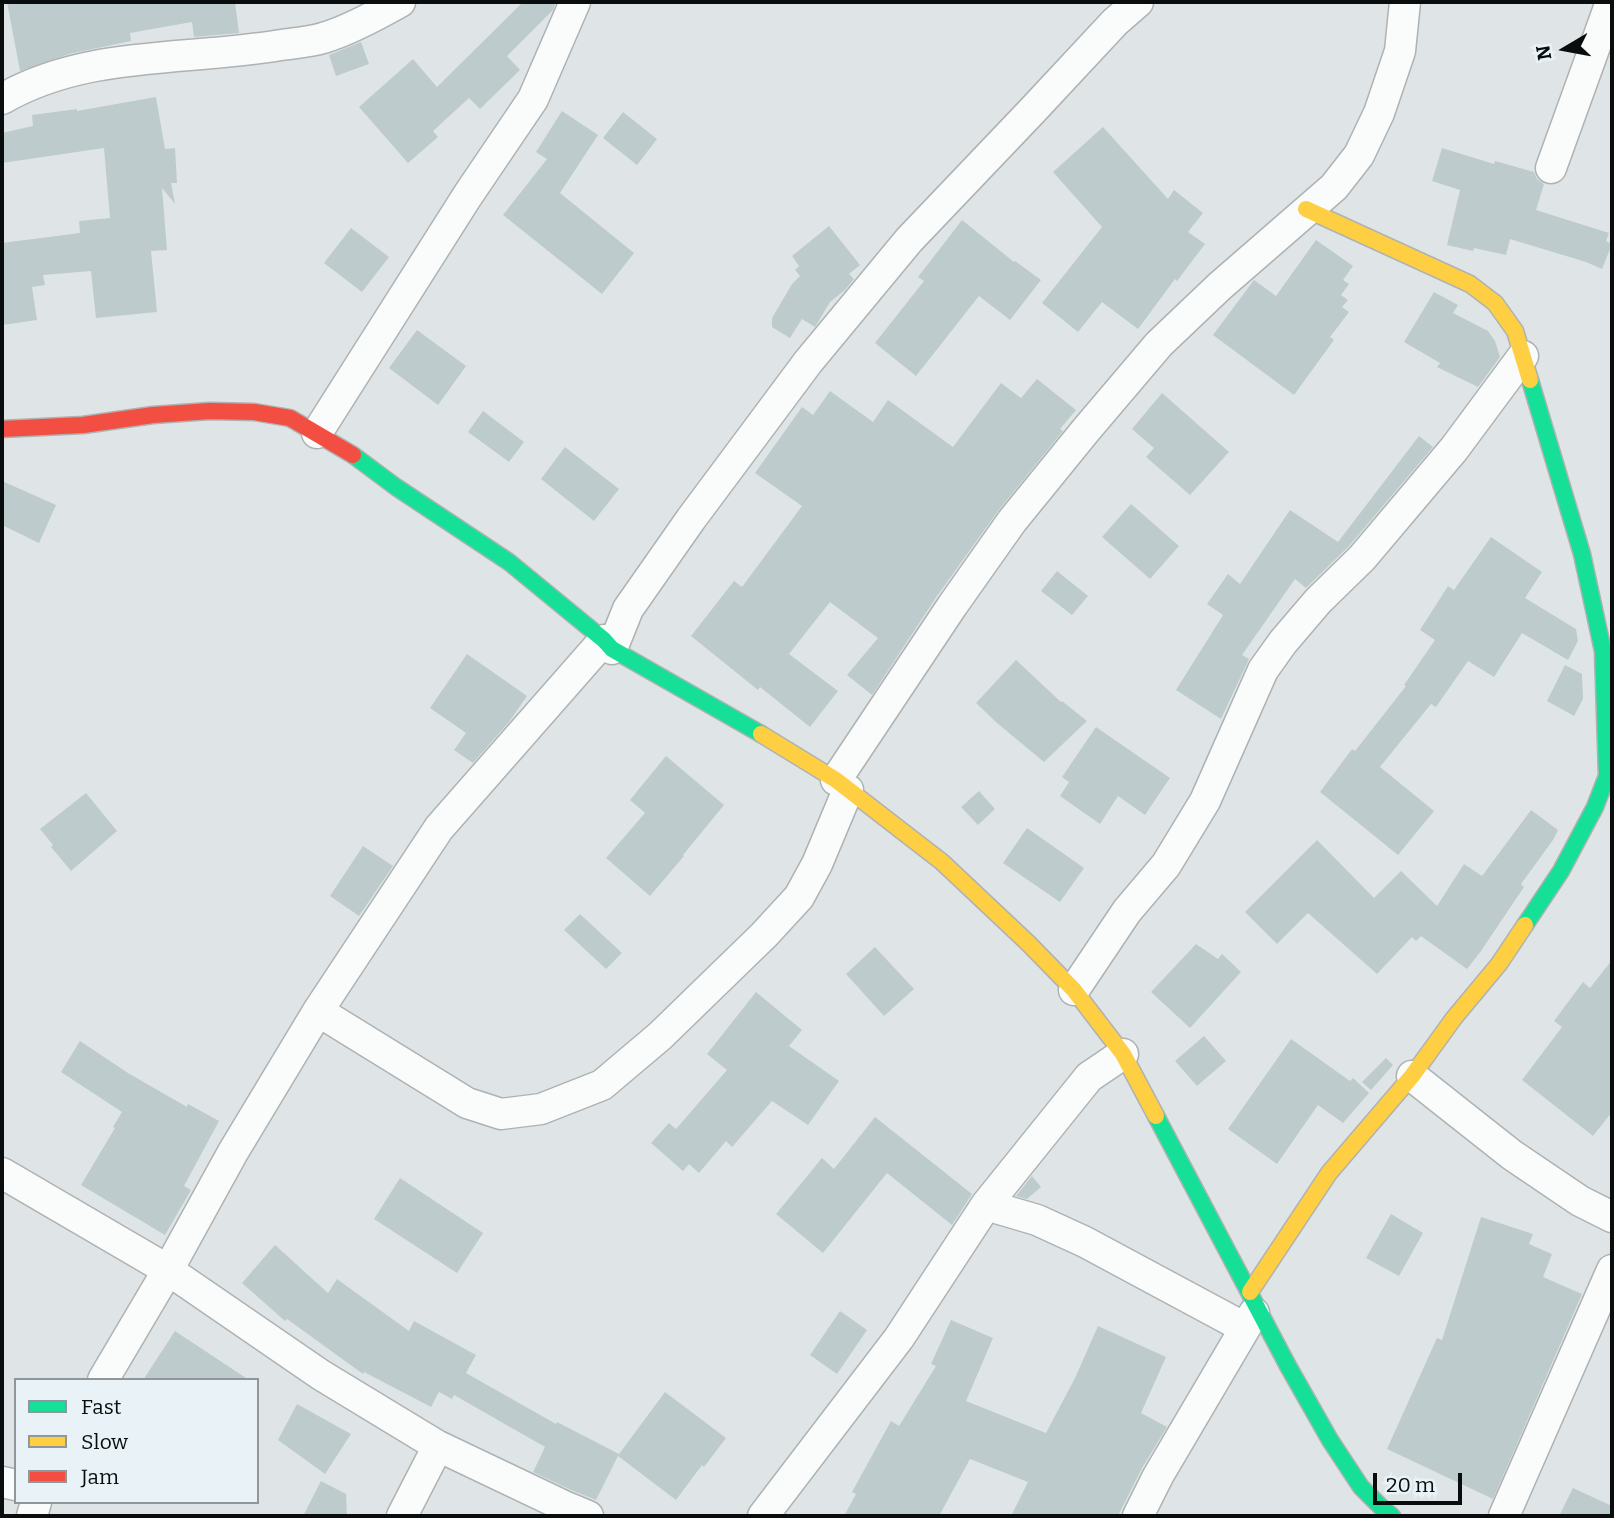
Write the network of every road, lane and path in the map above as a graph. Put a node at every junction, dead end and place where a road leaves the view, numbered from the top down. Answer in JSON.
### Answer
{"nodes":[{"id":1,"x":400,"y":2,"type":"edge"},
{"id":2,"x":575,"y":2,"type":"edge"},
{"id":3,"x":1138,"y":2,"type":"edge"},
{"id":4,"x":1405,"y":2,"type":"edge"},
{"id":5,"x":1611,"y":2,"type":"edge"},
{"id":6,"x":2,"y":99,"type":"edge"},
{"id":7,"x":1551,"y":168,"type":"dead end"},
{"id":8,"x":1307,"y":209,"type":"junction"},
{"id":9,"x":1523,"y":356,"type":"junction"},
{"id":10,"x":2,"y":429,"type":"edge"},
{"id":11,"x":317,"y":433,"type":"junction"},
{"id":12,"x":608,"y":644,"type":"junction"},
{"id":13,"x":842,"y":785,"type":"junction"},
{"id":14,"x":1074,"y":990,"type":"junction"},
{"id":15,"x":318,"y":1011,"type":"junction"},
{"id":16,"x":1122,"y":1054,"type":"junction"},
{"id":17,"x":1412,"y":1076,"type":"junction"},
{"id":18,"x":2,"y":1173,"type":"edge"},
{"id":19,"x":986,"y":1205,"type":"junction"},
{"id":20,"x":1612,"y":1217,"type":"edge"},
{"id":21,"x":1612,"y":1269,"type":"edge"},
{"id":22,"x":168,"y":1270,"type":"junction"},
{"id":23,"x":1251,"y":1309,"type":"junction"},
{"id":24,"x":104,"y":1378,"type":"edge"},
{"id":25,"x":438,"y":1446,"type":"junction"},
{"id":26,"x":402,"y":1516,"type":"edge"},
{"id":27,"x":588,"y":1516,"type":"edge"},
{"id":28,"x":763,"y":1516,"type":"edge"},
{"id":29,"x":1138,"y":1516,"type":"edge"},
{"id":30,"x":1392,"y":1516,"type":"edge"},
{"id":31,"x":1504,"y":1516,"type":"edge"}],
"edges":[{"from":1,"to":6,"type":"street"},
{"from":2,"to":11,"type":"street"},
{"from":3,"to":12,"type":"street"},
{"from":4,"to":8,"type":"street"},
{"from":5,"to":7,"type":"street"},
{"from":8,"to":9,"type":"street"},
{"from":8,"to":13,"type":"street"},
{"from":9,"to":14,"type":"street"},
{"from":9,"to":17,"type":"street"},
{"from":10,"to":11,"type":"street"},
{"from":11,"to":12,"type":"street"},
{"from":12,"to":13,"type":"street"},
{"from":12,"to":15,"type":"street"},
{"from":13,"to":14,"type":"street"},
{"from":13,"to":15,"type":"street"},
{"from":14,"to":16,"type":"street"},
{"from":15,"to":22,"type":"street"},
{"from":16,"to":19,"type":"street"},
{"from":16,"to":23,"type":"street"},
{"from":17,"to":20,"type":"street"},
{"from":17,"to":23,"type":"street"},
{"from":18,"to":22,"type":"street"},
{"from":19,"to":23,"type":"street"},
{"from":19,"to":28,"type":"street"},
{"from":21,"to":31,"type":"street"},
{"from":22,"to":24,"type":"street"},
{"from":22,"to":25,"type":"street"},
{"from":23,"to":29,"type":"street"},
{"from":23,"to":30,"type":"street"},
{"from":25,"to":26,"type":"street"},
{"from":25,"to":27,"type":"street"}]}
